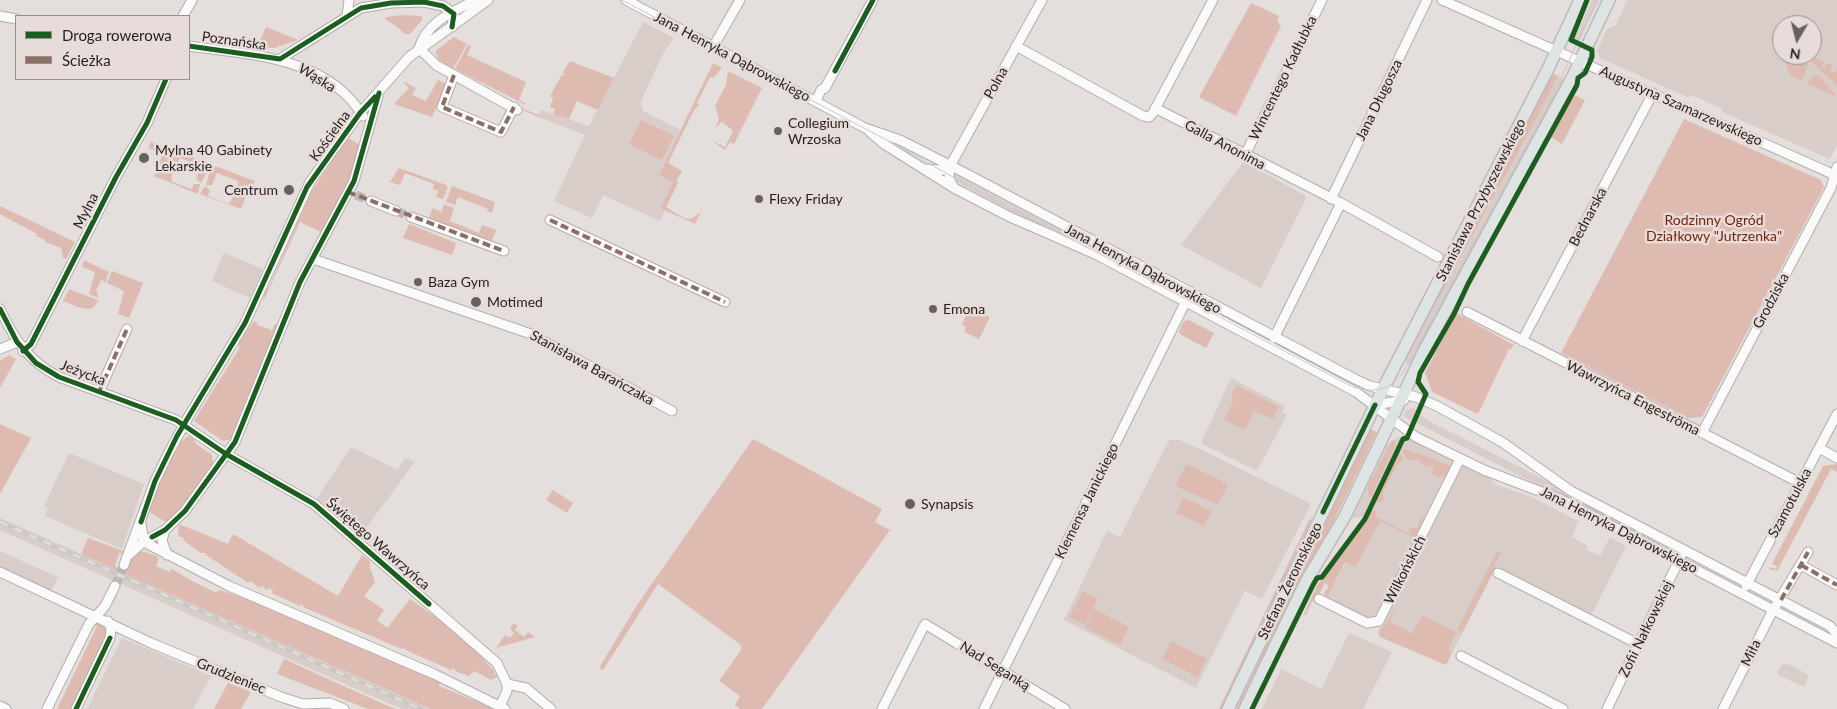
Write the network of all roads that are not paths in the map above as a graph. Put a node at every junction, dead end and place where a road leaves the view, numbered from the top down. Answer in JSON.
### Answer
{"nodes":[{"id":1,"x":192,"y":0,"type":"edge"},
{"id":2,"x":349,"y":0,"type":"edge"},
{"id":3,"x":476,"y":0,"type":"edge"},
{"id":4,"x":488,"y":0,"type":"edge"},
{"id":5,"x":626,"y":0,"type":"edge"},
{"id":6,"x":740,"y":0,"type":"edge"},
{"id":7,"x":873,"y":0,"type":"edge"},
{"id":8,"x":1042,"y":0,"type":"edge"},
{"id":9,"x":1213,"y":0,"type":"edge"},
{"id":10,"x":1322,"y":0,"type":"edge"},
{"id":11,"x":1427,"y":0,"type":"edge"},
{"id":12,"x":1580,"y":0,"type":"edge"},
{"id":13,"x":1609,"y":0,"type":"edge"},
{"id":14,"x":1447,"y":1,"type":"edge"},
{"id":15,"x":452,"y":12,"type":"junction"},
{"id":16,"x":184,"y":15,"type":"edge"},
{"id":17,"x":0,"y":16,"type":"edge"},
{"id":18,"x":347,"y":16,"type":"junction"},
{"id":19,"x":15,"y":20,"type":"edge"},
{"id":20,"x":452,"y":27,"type":"junction"},
{"id":21,"x":190,"y":46,"type":"edge"},
{"id":22,"x":1016,"y":46,"type":"junction"},
{"id":23,"x":713,"y":47,"type":"junction"},
{"id":24,"x":419,"y":48,"type":"junction"},
{"id":25,"x":1557,"y":51,"type":"junction"},
{"id":26,"x":280,"y":59,"type":"junction"},
{"id":27,"x":1580,"y":61,"type":"junction"},
{"id":28,"x":454,"y":75,"type":"junction"},
{"id":29,"x":166,"y":80,"type":"edge"},
{"id":30,"x":379,"y":93,"type":"junction"},
{"id":31,"x":1653,"y":93,"type":"junction"},
{"id":32,"x":816,"y":101,"type":"junction"},
{"id":33,"x":1155,"y":108,"type":"junction"},
{"id":34,"x":360,"y":113,"type":"junction"},
{"id":35,"x":367,"y":128,"type":"junction"},
{"id":36,"x":865,"y":128,"type":"junction"},
{"id":37,"x":345,"y":133,"type":"junction"},
{"id":38,"x":365,"y":145,"type":"junction"},
{"id":39,"x":1245,"y":156,"type":"junction"},
{"id":40,"x":950,"y":166,"type":"junction"},
{"id":41,"x":922,"y":169,"type":"junction"},
{"id":42,"x":1836,"y":173,"type":"edge"},
{"id":43,"x":954,"y":188,"type":"junction"},
{"id":44,"x":1332,"y":199,"type":"junction"},
{"id":45,"x":371,"y":201,"type":"tunnel mouth"},
{"id":46,"x":1341,"y":203,"type":"junction"},
{"id":47,"x":396,"y":211,"type":"tunnel mouth"},
{"id":48,"x":411,"y":217,"type":"tunnel mouth"},
{"id":49,"x":550,"y":220,"type":"dead end"},
{"id":50,"x":504,"y":251,"type":"dead end"},
{"id":51,"x":1438,"y":256,"type":"dead end"},
{"id":52,"x":313,"y":259,"type":"junction"},
{"id":53,"x":1190,"y":294,"type":"junction"},
{"id":54,"x":725,"y":302,"type":"dead end"},
{"id":55,"x":1186,"y":302,"type":"junction"},
{"id":56,"x":0,"y":309,"type":"edge"},
{"id":57,"x":1467,"y":312,"type":"dead end"},
{"id":58,"x":127,"y":329,"type":"dead end"},
{"id":59,"x":1274,"y":338,"type":"junction"},
{"id":60,"x":1522,"y":341,"type":"junction"},
{"id":61,"x":16,"y":342,"type":"junction"},
{"id":62,"x":0,"y":349,"type":"edge"},
{"id":63,"x":24,"y":351,"type":"junction"},
{"id":64,"x":1413,"y":376,"type":"junction"},
{"id":65,"x":99,"y":392,"type":"junction"},
{"id":66,"x":1379,"y":398,"type":"junction"},
{"id":67,"x":1424,"y":400,"type":"junction"},
{"id":68,"x":1399,"y":405,"type":"junction"},
{"id":69,"x":672,"y":411,"type":"dead end"},
{"id":70,"x":1837,"y":414,"type":"edge"},
{"id":71,"x":183,"y":425,"type":"junction"},
{"id":72,"x":1702,"y":433,"type":"junction"},
{"id":73,"x":1819,"y":448,"type":"junction"},
{"id":74,"x":226,"y":454,"type":"junction"},
{"id":75,"x":1837,"y":458,"type":"edge"},
{"id":76,"x":1460,"y":459,"type":"junction"},
{"id":77,"x":1800,"y":483,"type":"junction"},
{"id":78,"x":141,"y":523,"type":"junction"},
{"id":79,"x":165,"y":530,"type":"junction"},
{"id":80,"x":148,"y":539,"type":"junction"},
{"id":81,"x":1685,"y":549,"type":"junction"},
{"id":82,"x":1808,"y":552,"type":"dead end"},
{"id":83,"x":167,"y":555,"type":"junction"},
{"id":84,"x":1679,"y":560,"type":"junction"},
{"id":85,"x":1801,"y":565,"type":"junction"},
{"id":86,"x":0,"y":572,"type":"edge"},
{"id":87,"x":1498,"y":573,"type":"dead end"},
{"id":88,"x":1748,"y":582,"type":"junction"},
{"id":89,"x":115,"y":586,"type":"tunnel mouth"},
{"id":90,"x":1837,"y":586,"type":"edge"},
{"id":91,"x":1742,"y":592,"type":"junction"},
{"id":92,"x":1320,"y":599,"type":"dead end"},
{"id":93,"x":1781,"y":600,"type":"junction"},
{"id":94,"x":105,"y":606,"type":"junction"},
{"id":95,"x":1773,"y":609,"type":"junction"},
{"id":96,"x":96,"y":615,"type":"junction"},
{"id":97,"x":110,"y":624,"type":"junction"},
{"id":98,"x":121,"y":629,"type":"junction"},
{"id":99,"x":1837,"y":634,"type":"edge"},
{"id":100,"x":110,"y":638,"type":"junction"},
{"id":101,"x":1837,"y":643,"type":"edge"},
{"id":102,"x":1638,"y":644,"type":"junction"},
{"id":103,"x":1460,"y":656,"type":"dead end"},
{"id":104,"x":1003,"y":670,"type":"junction"},
{"id":105,"x":507,"y":684,"type":"junction"},
{"id":106,"x":0,"y":706,"type":"edge"},
{"id":107,"x":502,"y":708,"type":"edge"},
{"id":108,"x":6,"y":709,"type":"edge"},
{"id":109,"x":47,"y":709,"type":"edge"},
{"id":110,"x":76,"y":709,"type":"edge"},
{"id":111,"x":344,"y":709,"type":"edge"},
{"id":112,"x":551,"y":709,"type":"edge"},
{"id":113,"x":882,"y":709,"type":"edge"},
{"id":114,"x":984,"y":709,"type":"edge"},
{"id":115,"x":1065,"y":709,"type":"edge"},
{"id":116,"x":1228,"y":709,"type":"edge"},
{"id":117,"x":1245,"y":709,"type":"edge"},
{"id":118,"x":1563,"y":709,"type":"edge"},
{"id":119,"x":1607,"y":709,"type":"edge"},
{"id":120,"x":1724,"y":709,"type":"edge"}],
"edges":[{"from":1,"to":16,"type":"street"},
{"from":2,"to":18,"type":"street"},
{"from":3,"to":15,"type":"street","name":"Kościelna"},
{"from":4,"to":20,"type":"street","name":"Kościelna"},
{"from":5,"to":23,"type":"street","name":"Jana Henryka Dąbrowskiego"},
{"from":6,"to":23,"type":"street"},
{"from":7,"to":32,"type":"street"},
{"from":8,"to":22,"type":"street","name":"Polna"},
{"from":9,"to":33,"type":"street"},
{"from":10,"to":39,"type":"street","name":"Wincentego Kadłubka"},
{"from":11,"to":44,"type":"street","name":"Jana Długosza"},
{"from":12,"to":25,"type":"main road","name":"Stanisława Przybyszewskiego"},
{"from":13,"to":27,"type":"main road","name":"Stanisława Przybyszewskiego"},
{"from":14,"to":25,"type":"street","name":"Augustyna Szamarzewskiego"},
{"from":15,"to":18,"type":"street","name":"Poznańska"},
{"from":15,"to":20,"type":"street"},
{"from":15,"to":24,"type":"street","name":"Kościelna"},
{"from":17,"to":19,"type":"street"},
{"from":18,"to":26,"type":"street","name":"Poznańska"},
{"from":20,"to":24,"type":"street","name":"Kościelna"},
{"from":21,"to":26,"type":"street","name":"Poznańska"},
{"from":22,"to":33,"type":"street"},
{"from":22,"to":40,"type":"street","name":"Polna"},
{"from":23,"to":32,"type":"street","name":"Jana Henryka Dąbrowskiego"},
{"from":24,"to":28,"type":"street"},
{"from":24,"to":30,"type":"street","name":"Kościelna"},
{"from":25,"to":27,"type":"street","name":"Augustyna Szamarzewskiego"},
{"from":25,"to":66,"type":"main road","name":"Stanisława Przybyszewskiego"},
{"from":26,"to":34,"type":"street","name":"Wąska"},
{"from":27,"to":31,"type":"street","name":"Augustyna Szamarzewskiego"},
{"from":27,"to":64,"type":"main road","name":"Stanisława Przybyszewskiego"},
{"from":28,"to":28,"type":"street"},
{"from":29,"to":63,"type":"street","name":"Mylna"},
{"from":30,"to":34,"type":"street","name":"Kościelna"},
{"from":30,"to":35,"type":"street","name":"Kościelna"},
{"from":31,"to":42,"type":"street","name":"Augustyna Szamarzewskiego"},
{"from":31,"to":60,"type":"street","name":"Bednarska"},
{"from":32,"to":36,"type":"street","name":"Jana Henryka Dąbrowskiego"},
{"from":33,"to":39,"type":"street","name":"Galla Anonima"},
{"from":34,"to":35,"type":"street","name":"Wąska"},
{"from":34,"to":37,"type":"street","name":"Kościelna"},
{"from":35,"to":38,"type":"street","name":"Kościelna"},
{"from":36,"to":40,"type":"street","name":"Jana Henryka Dąbrowskiego"},
{"from":36,"to":41,"type":"street","name":"Jana Henryka Dąbrowskiego"},
{"from":37,"to":38,"type":"street"},
{"from":37,"to":71,"type":"street","name":"Kościelna"},
{"from":38,"to":52,"type":"street","name":"Kościelna"},
{"from":39,"to":44,"type":"street","name":"Galla Anonima"},
{"from":40,"to":41,"type":"street"},
{"from":40,"to":43,"type":"street"},
{"from":40,"to":53,"type":"street","name":"Jana Henryka Dąbrowskiego"},
{"from":41,"to":43,"type":"street","name":"Jana Henryka Dąbrowskiego"},
{"from":42,"to":72,"type":"street","name":"Grodziska"},
{"from":43,"to":55,"type":"street","name":"Jana Henryka Dąbrowskiego"},
{"from":44,"to":46,"type":"street","name":"Galla Anonima"},
{"from":45,"to":47,"type":"street"},
{"from":46,"to":51,"type":"street","name":"Galla Anonima"},
{"from":46,"to":59,"type":"street"},
{"from":48,"to":50,"type":"street"},
{"from":49,"to":54,"type":"street"},
{"from":52,"to":69,"type":"street","name":"Stanisława Barańczaka"},
{"from":52,"to":74,"type":"street","name":"Kościelna"},
{"from":53,"to":55,"type":"street","name":"Klemensa Janickiego"},
{"from":53,"to":59,"type":"street","name":"Jana Henryka Dąbrowskiego"},
{"from":55,"to":66,"type":"street","name":"Jana Henryka Dąbrowskiego"},
{"from":55,"to":104,"type":"street","name":"Klemensa Janickiego"},
{"from":56,"to":61,"type":"street","name":"Jeżycka"},
{"from":57,"to":60,"type":"street","name":"Wawrzyńca Engeströma"},
{"from":58,"to":65,"type":"street"},
{"from":59,"to":66,"type":"street","name":"Jana Henryka Dąbrowskiego"},
{"from":60,"to":72,"type":"street","name":"Wawrzyńca Engeströma"},
{"from":61,"to":62,"type":"street"},
{"from":61,"to":63,"type":"street","name":"Jeżycka"},
{"from":63,"to":65,"type":"street","name":"Jeżycka"},
{"from":64,"to":67,"type":"street"},
{"from":64,"to":68,"type":"main road","name":"Stanisława Przybyszewskiego"},
{"from":65,"to":71,"type":"street","name":"Jeżycka"},
{"from":66,"to":68,"type":"street","name":"Jana Henryka Dąbrowskiego"},
{"from":66,"to":68,"type":"street","name":"Jana Henryka Dąbrowskiego"},
{"from":66,"to":68,"type":"street","name":"Jana Henryka Dąbrowskiego"},
{"from":66,"to":116,"type":"main road","name":"Stefana Żeromskiego"},
{"from":67,"to":68,"type":"street","name":"Jana Henryka Dąbrowskiego"},
{"from":67,"to":81,"type":"street","name":"Jana Henryka Dąbrowskiego"},
{"from":68,"to":76,"type":"street","name":"Jana Henryka Dąbrowskiego"},
{"from":68,"to":117,"type":"main road","name":"Stefana Żeromskiego"},
{"from":70,"to":73,"type":"street","name":"Szamotulska"},
{"from":71,"to":74,"type":"street","name":"Świętego Wawrzyńca"},
{"from":71,"to":78,"type":"street","name":"Kościelna"},
{"from":72,"to":77,"type":"street","name":"Wawrzyńca Engeströma"},
{"from":73,"to":75,"type":"street"},
{"from":73,"to":77,"type":"street","name":"Szamotulska"},
{"from":74,"to":79,"type":"street","name":"Kościelna"},
{"from":74,"to":105,"type":"street","name":"Świętego Wawrzyńca"},
{"from":76,"to":84,"type":"street","name":"Jana Henryka Dąbrowskiego"},
{"from":76,"to":92,"type":"street","name":"Wilkońskich"},
{"from":77,"to":88,"type":"street","name":"Szamotulska"},
{"from":78,"to":80,"type":"street"},
{"from":78,"to":80,"type":"street","name":"Kościelna"},
{"from":79,"to":80,"type":"street","name":"Kościelna"},
{"from":79,"to":83,"type":"street"},
{"from":80,"to":83,"type":"street"},
{"from":81,"to":84,"type":"street","name":"Zofii Nałkowskiej"},
{"from":81,"to":88,"type":"street","name":"Jana Henryka Dąbrowskiego"},
{"from":82,"to":85,"type":"street","name":"Miła"},
{"from":83,"to":107,"type":"street"},
{"from":84,"to":91,"type":"street","name":"Jana Henryka Dąbrowskiego"},
{"from":84,"to":102,"type":"street","name":"Zofii Nałkowskiej"},
{"from":85,"to":90,"type":"street"},
{"from":85,"to":93,"type":"street","name":"Miła"},
{"from":86,"to":96,"type":"street","name":"Grudzieniec"},
{"from":87,"to":102,"type":"street"},
{"from":88,"to":91,"type":"street","name":"Szamotulska"},
{"from":88,"to":93,"type":"street","name":"Jana Henryka Dąbrowskiego"},
{"from":89,"to":94,"type":"street"},
{"from":91,"to":95,"type":"street","name":"Jana Henryka Dąbrowskiego"},
{"from":93,"to":95,"type":"street","name":"Miła"},
{"from":93,"to":99,"type":"street","name":"Jana Henryka Dąbrowskiego"},
{"from":94,"to":96,"type":"street"},
{"from":94,"to":97,"type":"street"},
{"from":95,"to":101,"type":"street","name":"Jana Henryka Dąbrowskiego"},
{"from":95,"to":120,"type":"street","name":"Miła"},
{"from":96,"to":97,"type":"street","name":"Grudzieniec"},
{"from":96,"to":109,"type":"street"},
{"from":97,"to":98,"type":"street","name":"Grudzieniec"},
{"from":97,"to":100,"type":"street"},
{"from":98,"to":100,"type":"street"},
{"from":98,"to":111,"type":"street","name":"Grudzieniec"},
{"from":100,"to":110,"type":"street"},
{"from":102,"to":119,"type":"street","name":"Zofii Nałkowskiej"},
{"from":103,"to":118,"type":"street"},
{"from":104,"to":113,"type":"street","name":"Nad Seganką"},
{"from":104,"to":114,"type":"street","name":"Klemensa Janickiego"},
{"from":104,"to":115,"type":"street","name":"Nad Seganką"},
{"from":105,"to":107,"type":"street"},
{"from":105,"to":112,"type":"street"},
{"from":106,"to":108,"type":"street"}]}
